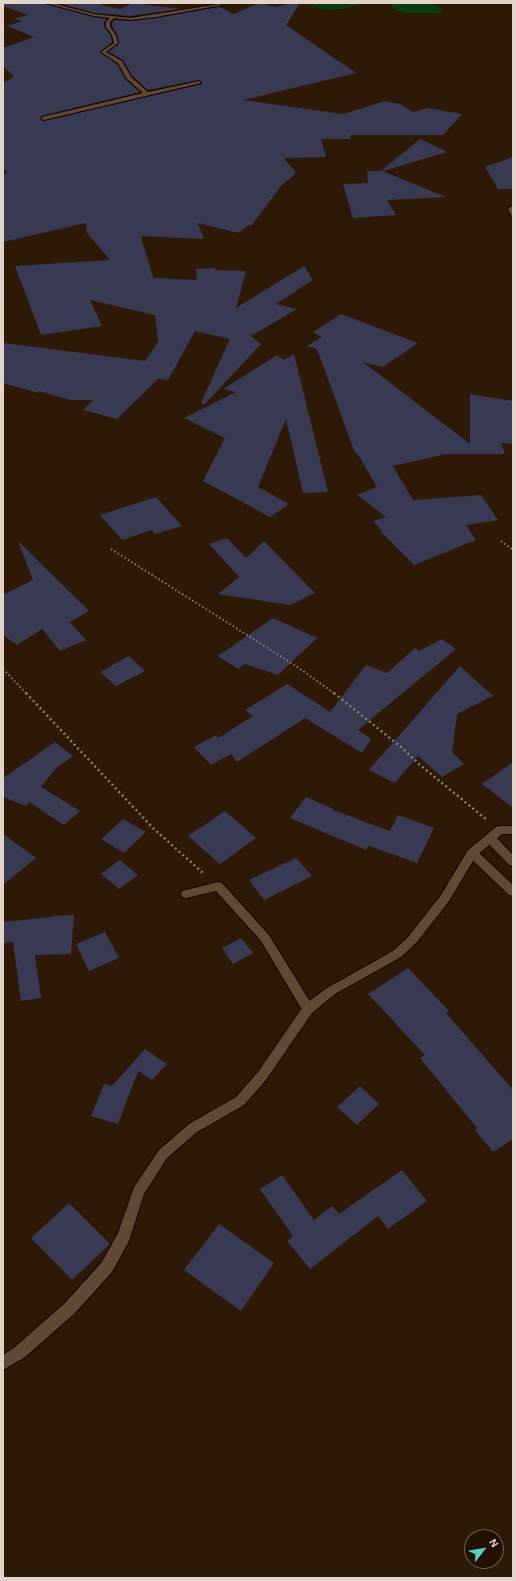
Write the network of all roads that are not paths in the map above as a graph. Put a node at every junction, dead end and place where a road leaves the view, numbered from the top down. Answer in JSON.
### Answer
{"nodes":[{"id":1,"x":47,"y":3,"type":"edge"},
{"id":2,"x":220,"y":5,"type":"dead end"},
{"id":3,"x":112,"y":18,"type":"junction"},
{"id":4,"x":200,"y":82,"type":"dead end"},
{"id":5,"x":147,"y":94,"type":"junction"},
{"id":6,"x":44,"y":118,"type":"dead end"},
{"id":7,"x":513,"y":207,"type":"edge"},
{"id":8,"x":513,"y":214,"type":"edge"},
{"id":9,"x":513,"y":830,"type":"edge"},
{"id":10,"x":495,"y":834,"type":"junction"},
{"id":11,"x":472,"y":853,"type":"junction"},
{"id":12,"x":513,"y":862,"type":"edge"},
{"id":13,"x":513,"y":892,"type":"edge"},
{"id":14,"x":186,"y":894,"type":"dead end"},
{"id":15,"x":308,"y":1009,"type":"junction"},
{"id":16,"x":3,"y":1363,"type":"edge"}],
"edges":[{"from":1,"to":3,"type":"street"},
{"from":2,"to":3,"type":"street"},
{"from":3,"to":5,"type":"street"},
{"from":4,"to":5,"type":"street"},
{"from":5,"to":6,"type":"street"},
{"from":7,"to":8,"type":"street"},
{"from":9,"to":10,"type":"street"},
{"from":10,"to":11,"type":"street"},
{"from":10,"to":12,"type":"street"},
{"from":11,"to":13,"type":"street"},
{"from":11,"to":15,"type":"street"},
{"from":14,"to":15,"type":"street"},
{"from":15,"to":16,"type":"street"}]}
